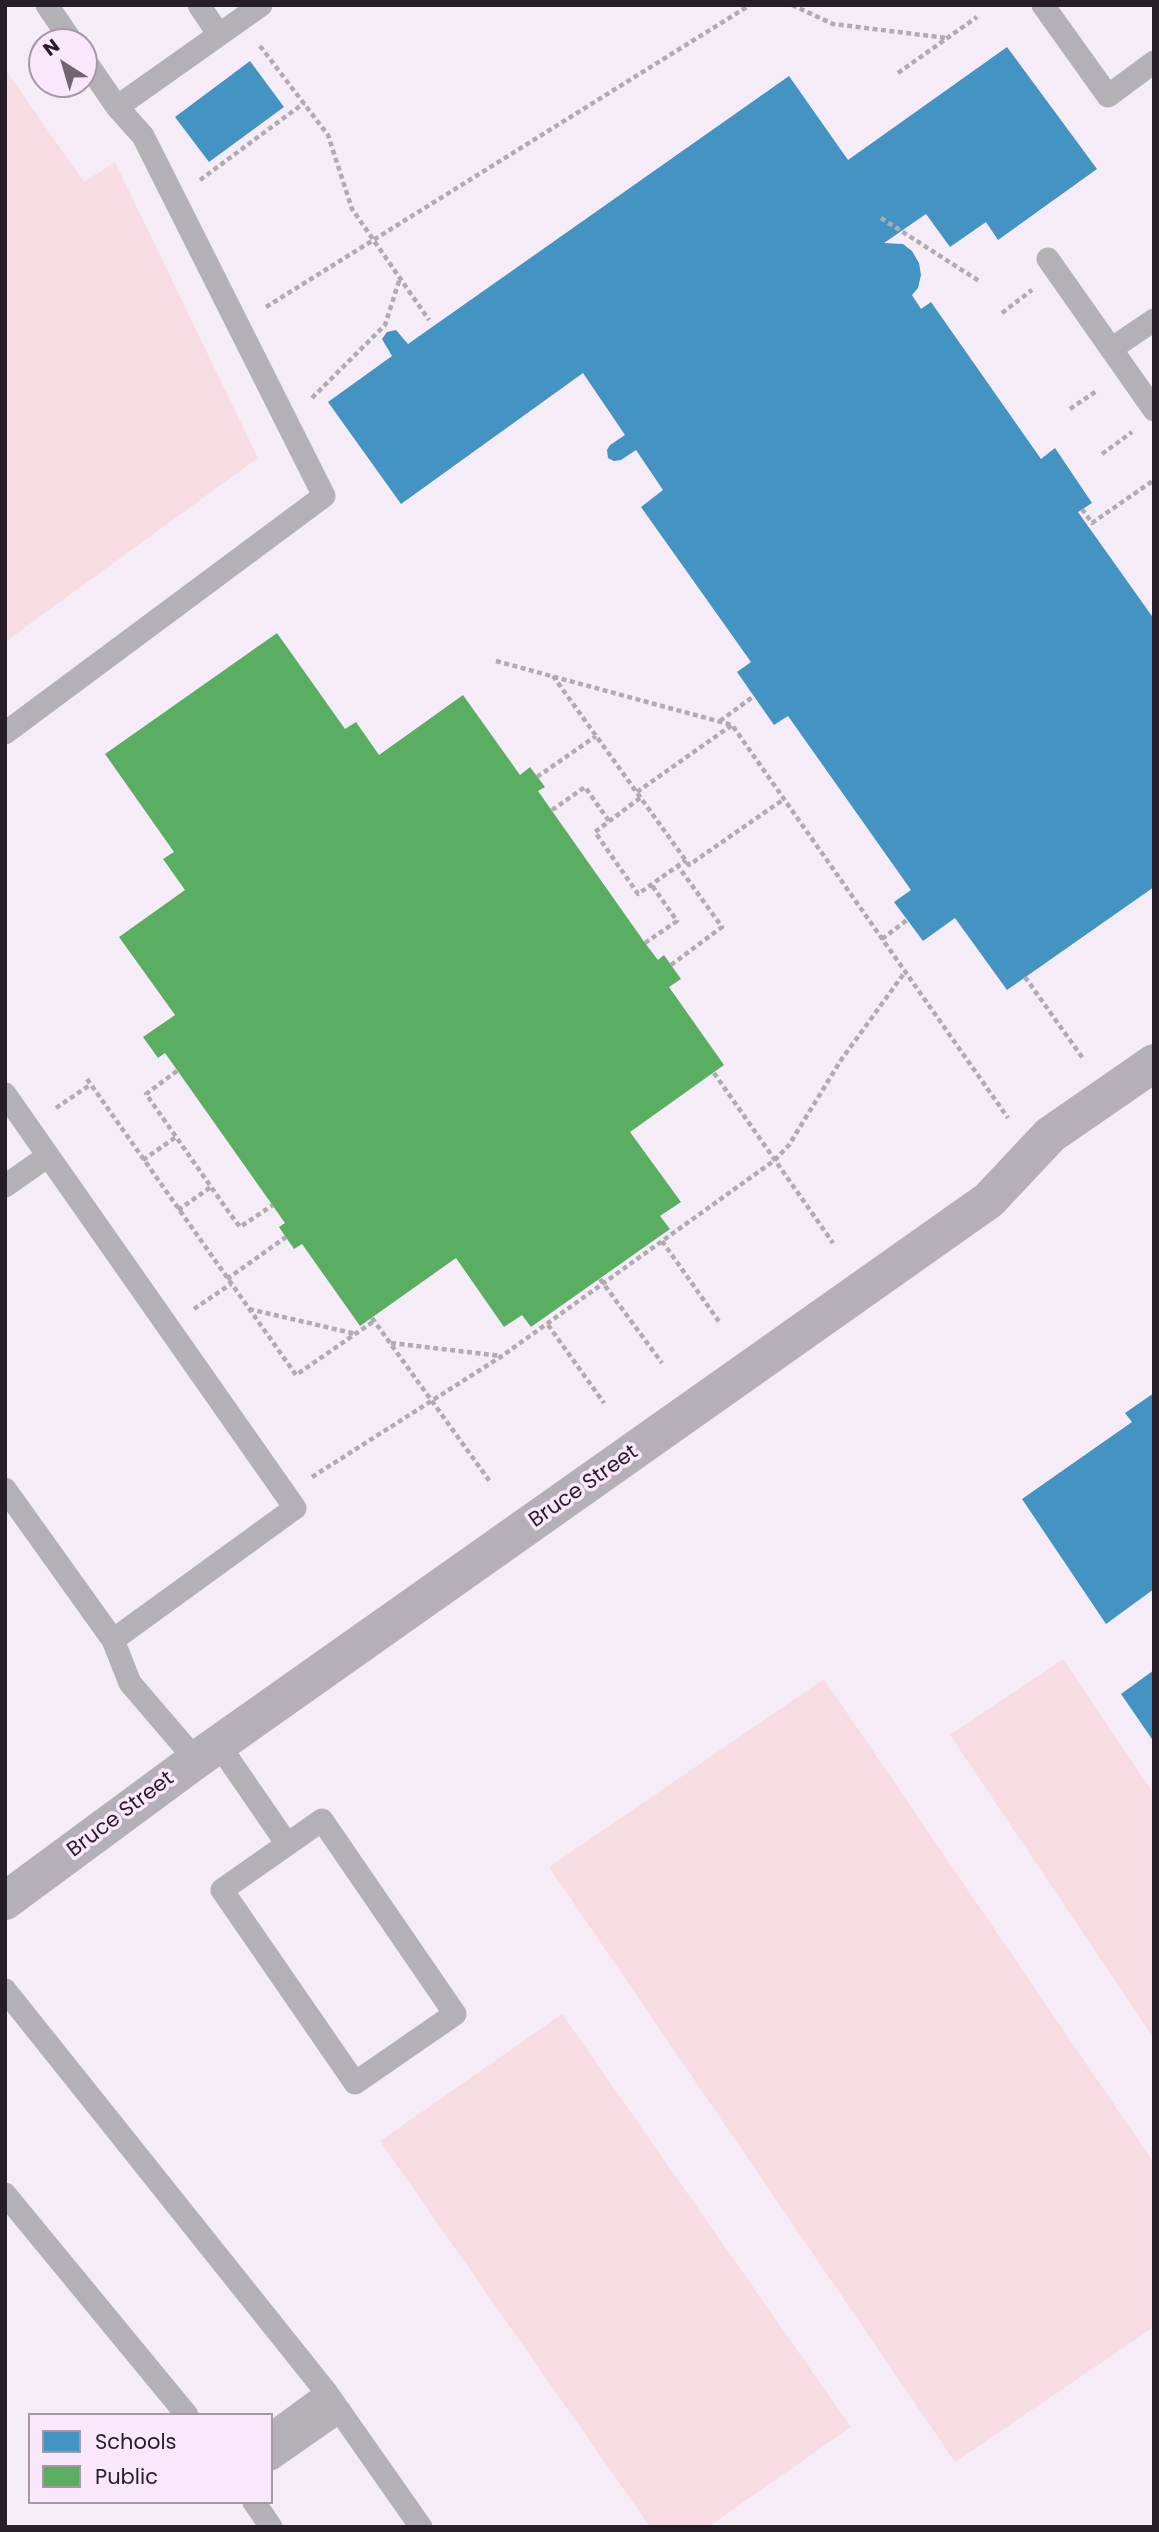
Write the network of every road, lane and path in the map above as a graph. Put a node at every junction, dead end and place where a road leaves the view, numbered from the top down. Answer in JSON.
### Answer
{"nodes":[{"id":1,"x":47,"y":5,"type":"edge"},
{"id":2,"x":199,"y":5,"type":"edge"},
{"id":3,"x":261,"y":5,"type":"edge"},
{"id":4,"x":750,"y":5,"type":"edge"},
{"id":5,"x":792,"y":5,"type":"edge"},
{"id":6,"x":1043,"y":5,"type":"edge"},
{"id":7,"x":977,"y":17,"type":"dead end"},
{"id":8,"x":63,"y":28,"type":"edge"},
{"id":9,"x":219,"y":35,"type":"junction"},
{"id":10,"x":947,"y":38,"type":"junction"},
{"id":11,"x":260,"y":45,"type":"dead end"},
{"id":12,"x":1154,"y":62,"type":"edge"},
{"id":13,"x":898,"y":73,"type":"dead end"},
{"id":14,"x":98,"y":80,"type":"edge"},
{"id":15,"x":304,"y":103,"type":"junction"},
{"id":16,"x":117,"y":107,"type":"junction"},
{"id":17,"x":199,"y":181,"type":"dead end"},
{"id":18,"x":881,"y":219,"type":"dead end"},
{"id":19,"x":374,"y":240,"type":"junction"},
{"id":20,"x":1048,"y":259,"type":"dead end"},
{"id":21,"x":400,"y":277,"type":"junction"},
{"id":22,"x":979,"y":281,"type":"dead end"},
{"id":23,"x":1034,"y":289,"type":"dead end"},
{"id":24,"x":257,"y":313,"type":"dead end"},
{"id":25,"x":1002,"y":313,"type":"dead end"},
{"id":26,"x":429,"y":320,"type":"dead end"},
{"id":27,"x":1154,"y":320,"type":"edge"},
{"id":28,"x":1111,"y":349,"type":"junction"},
{"id":29,"x":1102,"y":387,"type":"dead end"},
{"id":30,"x":305,"y":405,"type":"dead end"},
{"id":31,"x":1070,"y":409,"type":"dead end"},
{"id":32,"x":1154,"y":410,"type":"edge"},
{"id":33,"x":1134,"y":431,"type":"dead end"},
{"id":34,"x":1102,"y":454,"type":"dead end"},
{"id":35,"x":1154,"y":481,"type":"edge"},
{"id":36,"x":1082,"y":509,"type":"dead end"},
{"id":37,"x":496,"y":661,"type":"dead end"},
{"id":38,"x":554,"y":676,"type":"junction"},
{"id":39,"x":754,"y":696,"type":"dead end"},
{"id":40,"x":720,"y":721,"type":"junction"},
{"id":41,"x":732,"y":724,"type":"junction"},
{"id":42,"x":5,"y":733,"type":"edge"},
{"id":43,"x":596,"y":736,"type":"junction"},
{"id":44,"x":537,"y":777,"type":"dead end"},
{"id":45,"x":639,"y":795,"type":"junction"},
{"id":46,"x":784,"y":799,"type":"junction"},
{"id":47,"x":552,"y":810,"type":"dead end"},
{"id":48,"x":609,"y":821,"type":"junction"},
{"id":49,"x":686,"y":860,"type":"junction"},
{"id":50,"x":678,"y":866,"type":"junction"},
{"id":51,"x":651,"y":884,"type":"junction"},
{"id":52,"x":907,"y":920,"type":"dead end"},
{"id":53,"x":882,"y":939,"type":"junction"},
{"id":54,"x":645,"y":943,"type":"dead end"},
{"id":55,"x":671,"y":965,"type":"dead end"},
{"id":56,"x":905,"y":972,"type":"junction"},
{"id":57,"x":1025,"y":977,"type":"dead end"},
{"id":58,"x":1154,"y":1063,"type":"edge"},
{"id":59,"x":1087,"y":1064,"type":"dead end"},
{"id":60,"x":177,"y":1071,"type":"dead end"},
{"id":61,"x":714,"y":1073,"type":"dead end"},
{"id":62,"x":5,"y":1094,"type":"edge"},
{"id":63,"x":47,"y":1114,"type":"dead end"},
{"id":64,"x":1008,"y":1118,"type":"dead end"},
{"id":65,"x":176,"y":1137,"type":"junction"},
{"id":66,"x":48,"y":1156,"type":"junction"},
{"id":67,"x":143,"y":1160,"type":"junction"},
{"id":68,"x":775,"y":1160,"type":"junction"},
{"id":69,"x":5,"y":1186,"type":"edge"},
{"id":70,"x":211,"y":1187,"type":"junction"},
{"id":71,"x":273,"y":1205,"type":"dead end"},
{"id":72,"x":178,"y":1210,"type":"junction"},
{"id":73,"x":286,"y":1237,"type":"dead end"},
{"id":74,"x":662,"y":1241,"type":"junction"},
{"id":75,"x":833,"y":1243,"type":"dead end"},
{"id":76,"x":229,"y":1281,"type":"junction"},
{"id":77,"x":602,"y":1281,"type":"junction"},
{"id":78,"x":249,"y":1309,"type":"junction"},
{"id":79,"x":188,"y":1314,"type":"dead end"},
{"id":80,"x":720,"y":1322,"type":"dead end"},
{"id":81,"x":548,"y":1325,"type":"junction"},
{"id":82,"x":356,"y":1334,"type":"junction"},
{"id":83,"x":390,"y":1342,"type":"junction"},
{"id":84,"x":502,"y":1356,"type":"junction"},
{"id":85,"x":662,"y":1363,"type":"dead end"},
{"id":86,"x":433,"y":1402,"type":"junction"},
{"id":87,"x":604,"y":1403,"type":"dead end"},
{"id":88,"x":338,"y":1460,"type":"dead end"},
{"id":89,"x":491,"y":1483,"type":"dead end"},
{"id":90,"x":5,"y":1489,"type":"edge"},
{"id":91,"x":113,"y":1640,"type":"junction"},
{"id":92,"x":207,"y":1752,"type":"junction"},
{"id":93,"x":286,"y":1844,"type":"junction"},
{"id":94,"x":5,"y":1901,"type":"edge"},
{"id":95,"x":5,"y":1990,"type":"edge"},
{"id":96,"x":5,"y":2194,"type":"edge"},
{"id":97,"x":334,"y":2402,"type":"junction"},
{"id":98,"x":185,"y":2413,"type":"edge"},
{"id":99,"x":273,"y":2433,"type":"edge"},
{"id":100,"x":273,"y":2457,"type":"edge"},
{"id":101,"x":255,"y":2504,"type":"edge"},
{"id":102,"x":271,"y":2527,"type":"edge"},
{"id":103,"x":421,"y":2527,"type":"edge"}],
"edges":[{"from":1,"to":8,"type":"lane"},
{"from":2,"to":9,"type":"lane"},
{"from":3,"to":9,"type":"lane"},
{"from":4,"to":19,"type":"path"},
{"from":5,"to":10,"type":"path"},
{"from":6,"to":12,"type":"lane"},
{"from":7,"to":10,"type":"path"},
{"from":9,"to":16,"type":"lane"},
{"from":10,"to":13,"type":"path"},
{"from":11,"to":15,"type":"path"},
{"from":14,"to":16,"type":"lane"},
{"from":15,"to":17,"type":"path"},
{"from":15,"to":19,"type":"path"},
{"from":16,"to":42,"type":"lane"},
{"from":18,"to":22,"type":"path"},
{"from":19,"to":21,"type":"path"},
{"from":19,"to":24,"type":"path"},
{"from":20,"to":28,"type":"lane"},
{"from":21,"to":26,"type":"path"},
{"from":21,"to":30,"type":"path"},
{"from":23,"to":25,"type":"path"},
{"from":27,"to":28,"type":"lane"},
{"from":28,"to":32,"type":"lane"},
{"from":29,"to":31,"type":"path"},
{"from":33,"to":34,"type":"path"},
{"from":35,"to":36,"type":"path"},
{"from":37,"to":38,"type":"path"},
{"from":38,"to":40,"type":"path"},
{"from":38,"to":43,"type":"path"},
{"from":39,"to":40,"type":"path"},
{"from":40,"to":41,"type":"path"},
{"from":41,"to":45,"type":"path"},
{"from":41,"to":46,"type":"path"},
{"from":43,"to":44,"type":"path"},
{"from":43,"to":45,"type":"path"},
{"from":45,"to":48,"type":"path"},
{"from":45,"to":49,"type":"path"},
{"from":46,"to":49,"type":"path"},
{"from":46,"to":53,"type":"path"},
{"from":47,"to":48,"type":"path"},
{"from":48,"to":51,"type":"path"},
{"from":49,"to":50,"type":"path"},
{"from":50,"to":51,"type":"path"},
{"from":50,"to":55,"type":"path"},
{"from":51,"to":54,"type":"path"},
{"from":52,"to":53,"type":"path"},
{"from":53,"to":56,"type":"path"},
{"from":56,"to":64,"type":"path"},
{"from":56,"to":68,"type":"path"},
{"from":57,"to":59,"type":"path"},
{"from":58,"to":92,"type":"street","name":"Bruce Street"},
{"from":60,"to":65,"type":"path"},
{"from":61,"to":68,"type":"path"},
{"from":62,"to":66,"type":"lane"},
{"from":63,"to":67,"type":"path"},
{"from":65,"to":67,"type":"path"},
{"from":65,"to":70,"type":"path"},
{"from":66,"to":69,"type":"lane"},
{"from":66,"to":91,"type":"lane"},
{"from":67,"to":72,"type":"path"},
{"from":68,"to":74,"type":"path"},
{"from":68,"to":75,"type":"path"},
{"from":70,"to":71,"type":"path"},
{"from":70,"to":72,"type":"path"},
{"from":72,"to":76,"type":"path"},
{"from":73,"to":76,"type":"path"},
{"from":74,"to":77,"type":"path"},
{"from":74,"to":80,"type":"path"},
{"from":76,"to":78,"type":"path"},
{"from":76,"to":79,"type":"path"},
{"from":77,"to":81,"type":"path"},
{"from":77,"to":85,"type":"path"},
{"from":78,"to":82,"type":"path"},
{"from":78,"to":82,"type":"path"},
{"from":81,"to":84,"type":"path"},
{"from":81,"to":87,"type":"path"},
{"from":82,"to":83,"type":"path"},
{"from":83,"to":84,"type":"path"},
{"from":83,"to":86,"type":"path"},
{"from":84,"to":86,"type":"path"},
{"from":86,"to":88,"type":"path"},
{"from":86,"to":89,"type":"path"},
{"from":90,"to":91,"type":"lane"},
{"from":91,"to":92,"type":"lane"},
{"from":92,"to":93,"type":"lane"},
{"from":92,"to":94,"type":"street","name":"Bruce Street"},
{"from":93,"to":93,"type":"lane"},
{"from":95,"to":97,"type":"lane"},
{"from":96,"to":98,"type":"lane"},
{"from":97,"to":99,"type":"lane"},
{"from":97,"to":100,"type":"lane"},
{"from":97,"to":103,"type":"lane"},
{"from":101,"to":102,"type":"lane"}]}
